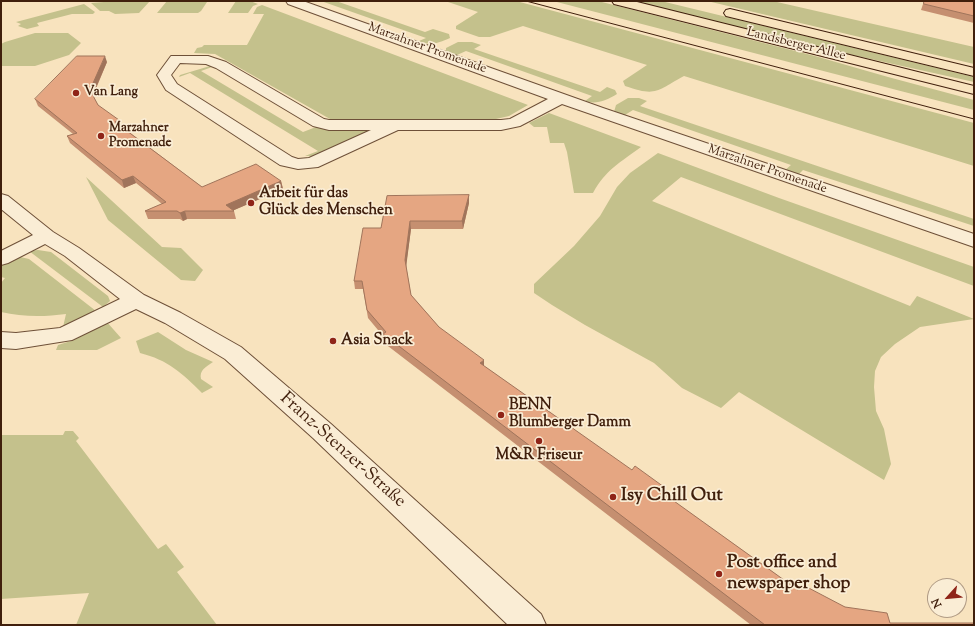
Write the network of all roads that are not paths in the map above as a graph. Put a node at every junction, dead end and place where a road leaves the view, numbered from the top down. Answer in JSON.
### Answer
{"nodes":[{"id":1,"x":292,"y":1,"type":"edge"},
{"id":2,"x":618,"y":1,"type":"edge"},
{"id":3,"x":716,"y":10,"type":"dead end"},
{"id":4,"x":974,"y":72,"type":"edge"},
{"id":5,"x":974,"y":90,"type":"edge"},
{"id":6,"x":561,"y":98,"type":"junction"},
{"id":7,"x":395,"y":125,"type":"junction"},
{"id":8,"x":1,"y":200,"type":"edge"},
{"id":9,"x":46,"y":236,"type":"junction"},
{"id":10,"x":974,"y":241,"type":"edge"},
{"id":11,"x":1,"y":260,"type":"edge"},
{"id":12,"x":136,"y":300,"type":"junction"},
{"id":13,"x":1,"y":340,"type":"edge"},
{"id":14,"x":530,"y":625,"type":"edge"}],
"edges":[{"from":1,"to":6,"type":"street","name":"Marzahner Promenade"},
{"from":2,"to":5,"type":"main road","name":"Landsberger Allee"},
{"from":3,"to":4,"type":"main road","name":"Landsberger Allee"},
{"from":6,"to":7,"type":"street"},
{"from":6,"to":10,"type":"street","name":"Marzahner Promenade"},
{"from":7,"to":7,"type":"street"},
{"from":8,"to":9,"type":"street","name":"Franz-Stenzer-Straße"},
{"from":9,"to":11,"type":"street"},
{"from":9,"to":12,"type":"street","name":"Franz-Stenzer-Straße"},
{"from":12,"to":13,"type":"street"},
{"from":12,"to":14,"type":"street","name":"Franz-Stenzer-Straße"}]}
